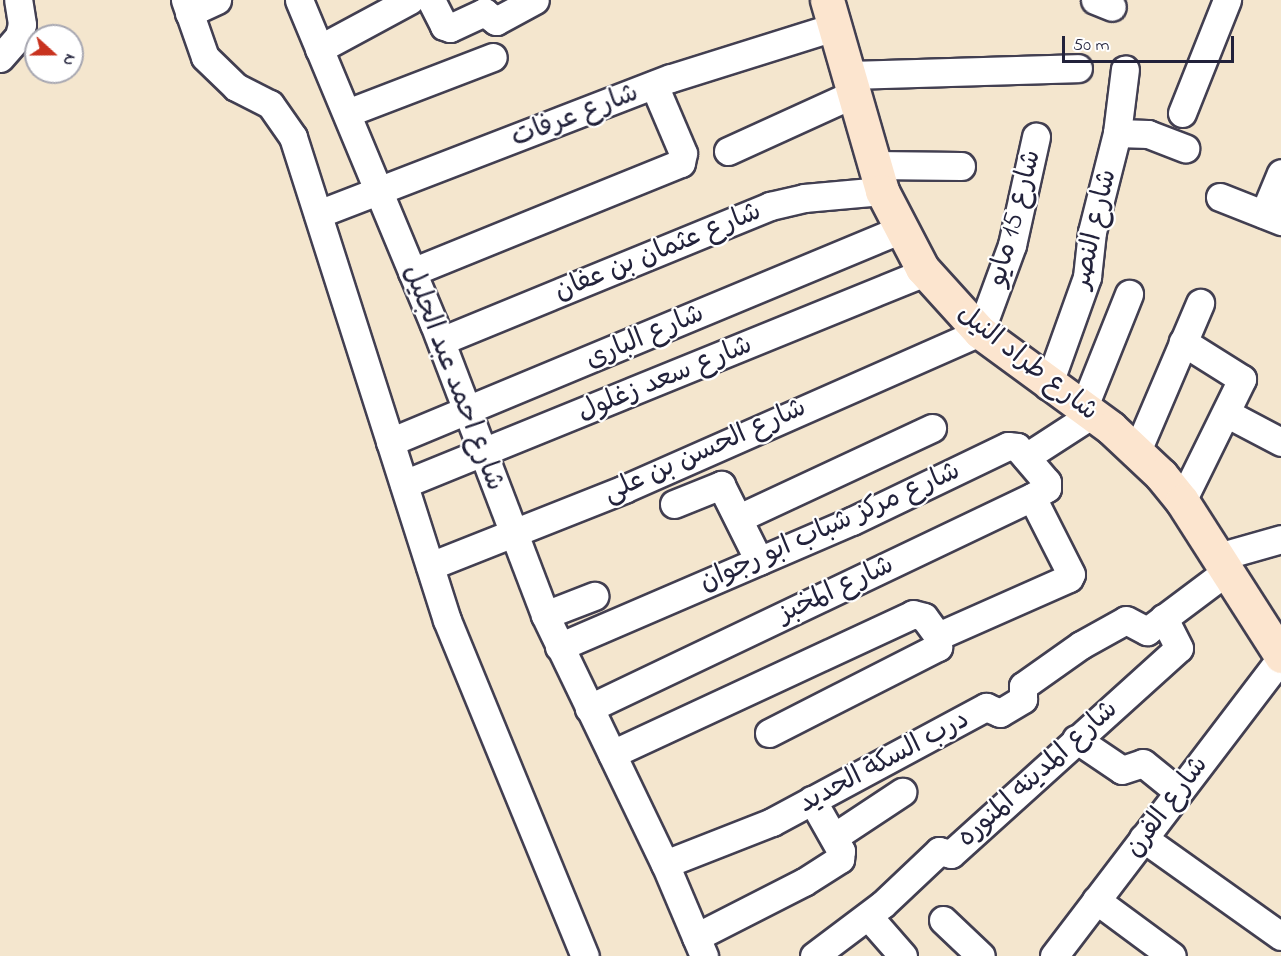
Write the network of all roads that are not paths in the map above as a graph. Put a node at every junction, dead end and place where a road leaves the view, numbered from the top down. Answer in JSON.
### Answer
{"nodes":[{"id":1,"x":18,"y":0,"type":"edge"},
{"id":2,"x":217,"y":0,"type":"edge"},
{"id":3,"x":299,"y":0,"type":"edge"},
{"id":4,"x":410,"y":0,"type":"edge"},
{"id":5,"x":431,"y":0,"type":"edge"},
{"id":6,"x":536,"y":0,"type":"edge"},
{"id":7,"x":1227,"y":0,"type":"edge"},
{"id":8,"x":187,"y":7,"type":"edge"},
{"id":9,"x":831,"y":14,"type":"edge"},
{"id":10,"x":320,"y":50,"type":"junction"},
{"id":11,"x":493,"y":57,"type":"dead end"},
{"id":12,"x":0,"y":58,"type":"edge"},
{"id":13,"x":1078,"y":68,"type":"dead end"},
{"id":14,"x":1125,"y":69,"type":"dead end"},
{"id":15,"x":654,"y":85,"type":"junction"},
{"id":16,"x":850,"y":85,"type":"junction"},
{"id":17,"x":347,"y":113,"type":"junction"},
{"id":18,"x":1182,"y":113,"type":"dead end"},
{"id":19,"x":1117,"y":133,"type":"junction"},
{"id":20,"x":1036,"y":137,"type":"dead end"},
{"id":21,"x":1185,"y":148,"type":"dead end"},
{"id":22,"x":728,"y":151,"type":"dead end"},
{"id":23,"x":961,"y":166,"type":"dead end"},
{"id":24,"x":1281,"y":173,"type":"edge"},
{"id":25,"x":878,"y":178,"type":"junction"},
{"id":26,"x":378,"y":189,"type":"junction"},
{"id":27,"x":1220,"y":197,"type":"dead end"},
{"id":28,"x":318,"y":214,"type":"junction"},
{"id":29,"x":1272,"y":217,"type":"edge"},
{"id":30,"x":899,"y":230,"type":"junction"},
{"id":31,"x":412,"y":272,"type":"junction"},
{"id":32,"x":925,"y":272,"type":"junction"},
{"id":33,"x":1129,"y":294,"type":"dead end"},
{"id":34,"x":1200,"y":303,"type":"dead end"},
{"id":35,"x":980,"y":332,"type":"junction"},
{"id":36,"x":441,"y":341,"type":"junction"},
{"id":37,"x":1183,"y":342,"type":"junction"},
{"id":38,"x":1048,"y":386,"type":"junction"},
{"id":39,"x":469,"y":412,"type":"junction"},
{"id":40,"x":1087,"y":412,"type":"junction"},
{"id":41,"x":1226,"y":414,"type":"junction"},
{"id":42,"x":932,"y":428,"type":"dead end"},
{"id":43,"x":390,"y":442,"type":"junction"},
{"id":44,"x":1281,"y":442,"type":"edge"},
{"id":45,"x":1137,"y":451,"type":"junction"},
{"id":46,"x":484,"y":453,"type":"junction"},
{"id":47,"x":1026,"y":457,"type":"junction"},
{"id":48,"x":404,"y":484,"type":"junction"},
{"id":49,"x":1032,"y":497,"type":"junction"},
{"id":50,"x":1182,"y":501,"type":"junction"},
{"id":51,"x":674,"y":504,"type":"dead end"},
{"id":52,"x":739,"y":518,"type":"junction"},
{"id":53,"x":514,"y":535,"type":"junction"},
{"id":54,"x":1281,"y":539,"type":"edge"},
{"id":55,"x":759,"y":561,"type":"junction"},
{"id":56,"x":1223,"y":564,"type":"junction"},
{"id":57,"x":430,"y":566,"type":"junction"},
{"id":58,"x":594,"y":596,"type":"dead end"},
{"id":59,"x":545,"y":615,"type":"junction"},
{"id":60,"x":1164,"y":618,"type":"junction"},
{"id":61,"x":938,"y":636,"type":"junction"},
{"id":62,"x":559,"y":647,"type":"junction"},
{"id":63,"x":1281,"y":657,"type":"edge"},
{"id":64,"x":590,"y":708,"type":"junction"},
{"id":65,"x":769,"y":733,"type":"dead end"},
{"id":66,"x":1076,"y":739,"type":"junction"},
{"id":67,"x":612,"y":754,"type":"junction"},
{"id":68,"x":902,"y":792,"type":"dead end"},
{"id":69,"x":1179,"y":792,"type":"junction"},
{"id":70,"x":812,"y":800,"type":"junction"},
{"id":71,"x":834,"y":837,"type":"junction"},
{"id":72,"x":1143,"y":838,"type":"junction"},
{"id":73,"x":665,"y":864,"type":"junction"},
{"id":74,"x":1096,"y":900,"type":"junction"},
{"id":75,"x":868,"y":916,"type":"junction"},
{"id":76,"x":943,"y":920,"type":"dead end"},
{"id":77,"x":1281,"y":936,"type":"edge"},
{"id":78,"x":700,"y":946,"type":"edge"},
{"id":79,"x":585,"y":956,"type":"edge"},
{"id":80,"x":814,"y":956,"type":"edge"},
{"id":81,"x":903,"y":956,"type":"edge"},
{"id":82,"x":981,"y":956,"type":"edge"},
{"id":83,"x":1054,"y":956,"type":"edge"},
{"id":84,"x":1172,"y":956,"type":"edge"}],
"edges":[{"from":1,"to":12,"type":"street"},
{"from":2,"to":8,"type":"street"},
{"from":3,"to":10,"type":"street","name":"شارع احمد عبد الجليل"},
{"from":4,"to":10,"type":"street"},
{"from":5,"to":6,"type":"street"},
{"from":7,"to":18,"type":"street"},
{"from":8,"to":28,"type":"street"},
{"from":9,"to":15,"type":"street","name":"شارع عرفات"},
{"from":9,"to":16,"type":"street","name":"شارع طراد النيل"},
{"from":10,"to":17,"type":"street","name":"شارع احمد عبد الجليل"},
{"from":11,"to":17,"type":"street"},
{"from":13,"to":16,"type":"street"},
{"from":14,"to":19,"type":"street","name":"شارع النصر"},
{"from":15,"to":26,"type":"street","name":"شارع عرفات"},
{"from":15,"to":31,"type":"street"},
{"from":16,"to":22,"type":"street"},
{"from":16,"to":25,"type":"street","name":"شارع طراد النيل"},
{"from":17,"to":26,"type":"street","name":"شارع احمد عبد الجليل"},
{"from":19,"to":21,"type":"street"},
{"from":19,"to":38,"type":"street","name":"شارع النصر"},
{"from":20,"to":35,"type":"street","name":"شارع 15 مايو"},
{"from":23,"to":25,"type":"street","name":"شارع عثمان بن عفان"},
{"from":24,"to":29,"type":"street"},
{"from":25,"to":30,"type":"street","name":"شارع طراد النيل"},
{"from":25,"to":36,"type":"street","name":"شارع عثمان بن عفان"},
{"from":26,"to":28,"type":"street","name":"شارع عرفات"},
{"from":26,"to":31,"type":"street","name":"شارع احمد عبد الجليل"},
{"from":27,"to":29,"type":"street"},
{"from":28,"to":43,"type":"street"},
{"from":30,"to":32,"type":"street","name":"شارع طراد النيل"},
{"from":30,"to":39,"type":"street","name":"شارع البارى"},
{"from":31,"to":36,"type":"street","name":"شارع احمد عبد الجليل"},
{"from":32,"to":35,"type":"street","name":"شارع طراد النيل"},
{"from":32,"to":46,"type":"street","name":"شارع سعد زغلول"},
{"from":33,"to":40,"type":"street"},
{"from":34,"to":37,"type":"street"},
{"from":35,"to":38,"type":"street","name":"شارع طراد النيل"},
{"from":35,"to":53,"type":"street","name":"شارع الحسن بن على"},
{"from":36,"to":39,"type":"street","name":"شارع احمد عبد الجليل"},
{"from":37,"to":41,"type":"street"},
{"from":37,"to":45,"type":"street"},
{"from":38,"to":40,"type":"street","name":"شارع طراد النيل"},
{"from":39,"to":43,"type":"street","name":"شارع البارى"},
{"from":39,"to":46,"type":"street","name":"شارع احمد عبد الجليل"},
{"from":40,"to":45,"type":"street","name":"شارع طراد النيل"},
{"from":40,"to":47,"type":"street"},
{"from":41,"to":44,"type":"street"},
{"from":41,"to":50,"type":"street"},
{"from":42,"to":52,"type":"street"},
{"from":43,"to":48,"type":"street"},
{"from":45,"to":50,"type":"street","name":"شارع طراد النيل"},
{"from":46,"to":48,"type":"street","name":"شارع سعد زغلول"},
{"from":46,"to":53,"type":"street","name":"شارع احمد عبد الجليل"},
{"from":47,"to":49,"type":"street"},
{"from":47,"to":55,"type":"street","name":"شارع مركز شباب ابو رجوان"},
{"from":48,"to":57,"type":"street"},
{"from":49,"to":61,"type":"street"},
{"from":49,"to":64,"type":"street","name":"شارع المخبز"},
{"from":50,"to":56,"type":"street","name":"شارع طراد النيل"},
{"from":51,"to":52,"type":"street"},
{"from":52,"to":55,"type":"street"},
{"from":53,"to":57,"type":"street","name":"شارع الحسن بن على"},
{"from":53,"to":59,"type":"street","name":"شارع احمد عبد الجليل"},
{"from":54,"to":56,"type":"street"},
{"from":55,"to":62,"type":"street","name":"شارع مركز شباب ابو رجوان"},
{"from":56,"to":60,"type":"street","name":"درب السكة الحديد"},
{"from":56,"to":63,"type":"street","name":"شارع طراد النيل"},
{"from":57,"to":79,"type":"street"},
{"from":58,"to":59,"type":"street"},
{"from":59,"to":62,"type":"street","name":"شارع احمد عبد الجليل"},
{"from":60,"to":66,"type":"street","name":"شارع المدينه المنوره"},
{"from":60,"to":70,"type":"street","name":"درب السكة الحديد"},
{"from":61,"to":65,"type":"street"},
{"from":61,"to":67,"type":"street"},
{"from":62,"to":64,"type":"street","name":"شارع احمد عبد الجليل"},
{"from":63,"to":69,"type":"street","name":"شارع الفرن"},
{"from":64,"to":67,"type":"street","name":"شارع احمد عبد الجليل"},
{"from":66,"to":69,"type":"street"},
{"from":66,"to":75,"type":"street","name":"شارع المدينه المنوره"},
{"from":67,"to":73,"type":"street","name":"شارع احمد عبد الجليل"},
{"from":68,"to":71,"type":"street"},
{"from":69,"to":72,"type":"street","name":"شارع الفرن"},
{"from":70,"to":71,"type":"street"},
{"from":70,"to":73,"type":"street","name":"درب السكة الحديد"},
{"from":71,"to":78,"type":"street"},
{"from":72,"to":74,"type":"street","name":"شارع الفرن"},
{"from":72,"to":77,"type":"street"},
{"from":73,"to":78,"type":"street","name":"شارع احمد عبد الجليل"},
{"from":74,"to":83,"type":"street","name":"شارع الفرن"},
{"from":74,"to":84,"type":"street"},
{"from":75,"to":80,"type":"street","name":"شارع المدينه المنوره"},
{"from":75,"to":81,"type":"street"},
{"from":76,"to":82,"type":"street"}]}
